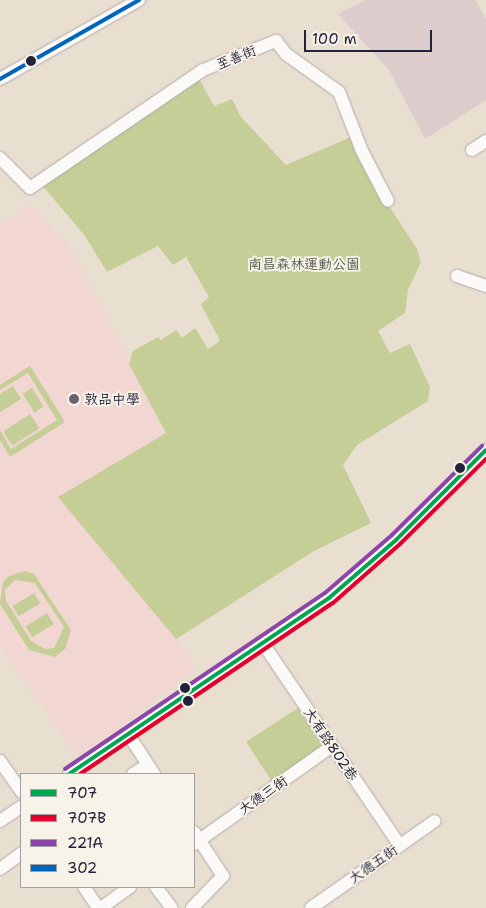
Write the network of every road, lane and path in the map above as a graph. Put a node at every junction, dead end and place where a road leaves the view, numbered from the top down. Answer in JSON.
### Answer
{"nodes":[{"id":1,"x":139,"y":0,"type":"edge"},
{"id":2,"x":0,"y":79,"type":"edge"},
{"id":3,"x":486,"y":141,"type":"edge"},
{"id":4,"x":472,"y":150,"type":"dead end"},
{"id":5,"x":0,"y":158,"type":"edge"},
{"id":6,"x":388,"y":201,"type":"dead end"},
{"id":7,"x":457,"y":276,"type":"dead end"},
{"id":8,"x":486,"y":286,"type":"edge"},
{"id":9,"x":486,"y":450,"type":"edge"},
{"id":10,"x":262,"y":642,"type":"junction"},
{"id":11,"x":128,"y":734,"type":"junction"},
{"id":12,"x":332,"y":746,"type":"junction"},
{"id":13,"x":0,"y":761,"type":"edge"},
{"id":14,"x":151,"y":769,"type":"edge"},
{"id":15,"x":70,"y":773,"type":"edge"},
{"id":16,"x":137,"y":773,"type":"edge"},
{"id":17,"x":20,"y":790,"type":"edge"},
{"id":18,"x":20,"y":808,"type":"edge"},
{"id":19,"x":0,"y":821,"type":"edge"},
{"id":20,"x":435,"y":821,"type":"dead end"},
{"id":21,"x":196,"y":839,"type":"edge"},
{"id":22,"x":400,"y":846,"type":"junction"},
{"id":23,"x":20,"y":855,"type":"edge"},
{"id":24,"x":0,"y":869,"type":"edge"},
{"id":25,"x":85,"y":888,"type":"edge"},
{"id":26,"x":129,"y":888,"type":"edge"},
{"id":27,"x":157,"y":888,"type":"edge"},
{"id":28,"x":100,"y":908,"type":"edge"},
{"id":29,"x":172,"y":908,"type":"edge"},
{"id":30,"x":192,"y":908,"type":"edge"},
{"id":31,"x":311,"y":908,"type":"edge"}],
"edges":[{"from":1,"to":2,"type":"street"},
{"from":3,"to":4,"type":"street"},
{"from":5,"to":6,"type":"street","name":"至善街"},
{"from":7,"to":8,"type":"street"},
{"from":9,"to":10,"type":"street"},
{"from":10,"to":11,"type":"street"},
{"from":10,"to":12,"type":"street","name":"大有路802巷"},
{"from":11,"to":14,"type":"street"},
{"from":11,"to":15,"type":"street"},
{"from":12,"to":21,"type":"street","name":"大德三街"},
{"from":12,"to":22,"type":"street","name":"大有路802巷"},
{"from":13,"to":17,"type":"street"},
{"from":14,"to":16,"type":"street"},
{"from":18,"to":19,"type":"street"},
{"from":20,"to":22,"type":"street","name":"大德五街"},
{"from":21,"to":30,"type":"street"},
{"from":22,"to":31,"type":"street","name":"大德五街"},
{"from":23,"to":24,"type":"street"},
{"from":25,"to":28,"type":"street"},
{"from":26,"to":28,"type":"street"},
{"from":27,"to":29,"type":"street"}]}
